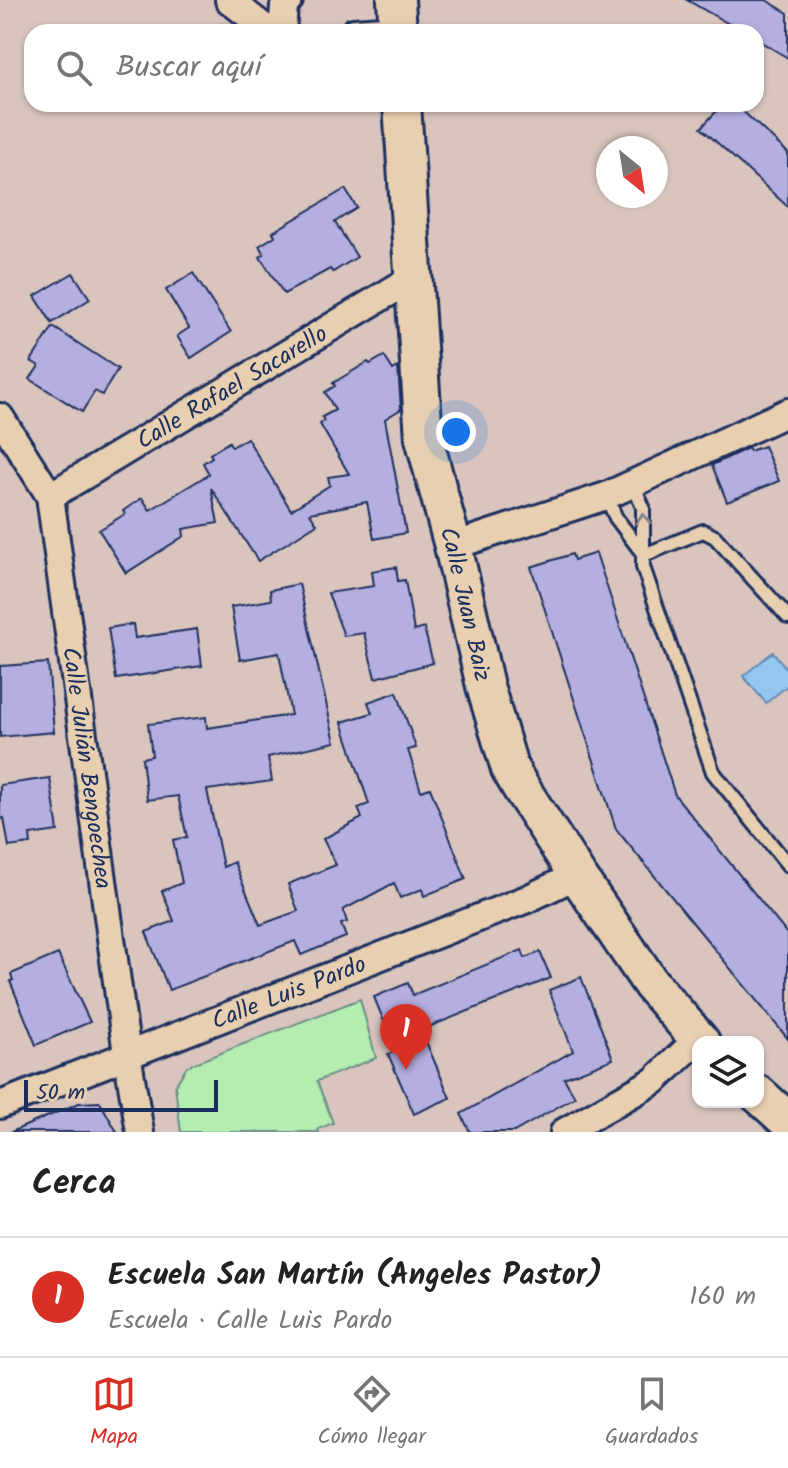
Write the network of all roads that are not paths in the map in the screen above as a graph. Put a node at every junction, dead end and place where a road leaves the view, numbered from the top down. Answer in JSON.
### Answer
{"nodes":[{"id":1,"x":229,"y":0,"type":"edge"},
{"id":2,"x":289,"y":0,"type":"edge"},
{"id":3,"x":260,"y":24,"type":"edge"},
{"id":4,"x":283,"y":24,"type":"edge"},
{"id":5,"x":403,"y":112,"type":"edge"},
{"id":6,"x":413,"y":278,"type":"junction"},
{"id":7,"x":788,"y":412,"type":"edge"},
{"id":8,"x":0,"y":417,"type":"edge"},
{"id":9,"x":633,"y":485,"type":"junction"},
{"id":10,"x":50,"y":496,"type":"junction"},
{"id":11,"x":606,"y":496,"type":"junction"},
{"id":12,"x":453,"y":546,"type":"junction"},
{"id":13,"x":644,"y":555,"type":"junction"},
{"id":14,"x":788,"y":617,"type":"edge"},
{"id":15,"x":788,"y":865,"type":"edge"},
{"id":16,"x":577,"y":875,"type":"junction"},
{"id":17,"x":696,"y":1036,"type":"edge"},
{"id":18,"x":692,"y":1048,"type":"edge"},
{"id":19,"x":127,"y":1054,"type":"junction"},
{"id":20,"x":764,"y":1099,"type":"edge"},
{"id":21,"x":0,"y":1105,"type":"edge"},
{"id":22,"x":788,"y":1121,"type":"edge"},
{"id":23,"x":140,"y":1132,"type":"edge"},
{"id":24,"x":564,"y":1132,"type":"edge"}],
"edges":[{"from":1,"to":3,"type":"street"},
{"from":2,"to":4,"type":"street"},
{"from":5,"to":6,"type":"street","name":"Calle Juan Baiz"},
{"from":6,"to":10,"type":"street","name":"Calle Rafael Sacarello"},
{"from":6,"to":12,"type":"street","name":"Calle Juan Baiz"},
{"from":7,"to":9,"type":"street"},
{"from":8,"to":10,"type":"street","name":"Calle Julián Bengoechea"},
{"from":9,"to":11,"type":"street"},
{"from":13,"to":9,"type":"lane","one_way":true},
{"from":10,"to":19,"type":"street","name":"Calle Julián Bengoechea"},
{"from":11,"to":12,"type":"street"},
{"from":11,"to":13,"type":"lane"},
{"from":12,"to":16,"type":"street","name":"Calle Juan Baiz"},
{"from":13,"to":14,"type":"lane"},
{"from":13,"to":15,"type":"lane"},
{"from":16,"to":17,"type":"street","name":"Calle Juan Baiz"},
{"from":16,"to":19,"type":"street","name":"Calle Luis Pardo"},
{"from":18,"to":24,"type":"street"},
{"from":19,"to":21,"type":"street","name":"Calle Luis Pardo"},
{"from":19,"to":23,"type":"street","name":"Calle Julián Bengoechea"},
{"from":20,"to":22,"type":"street"}]}
